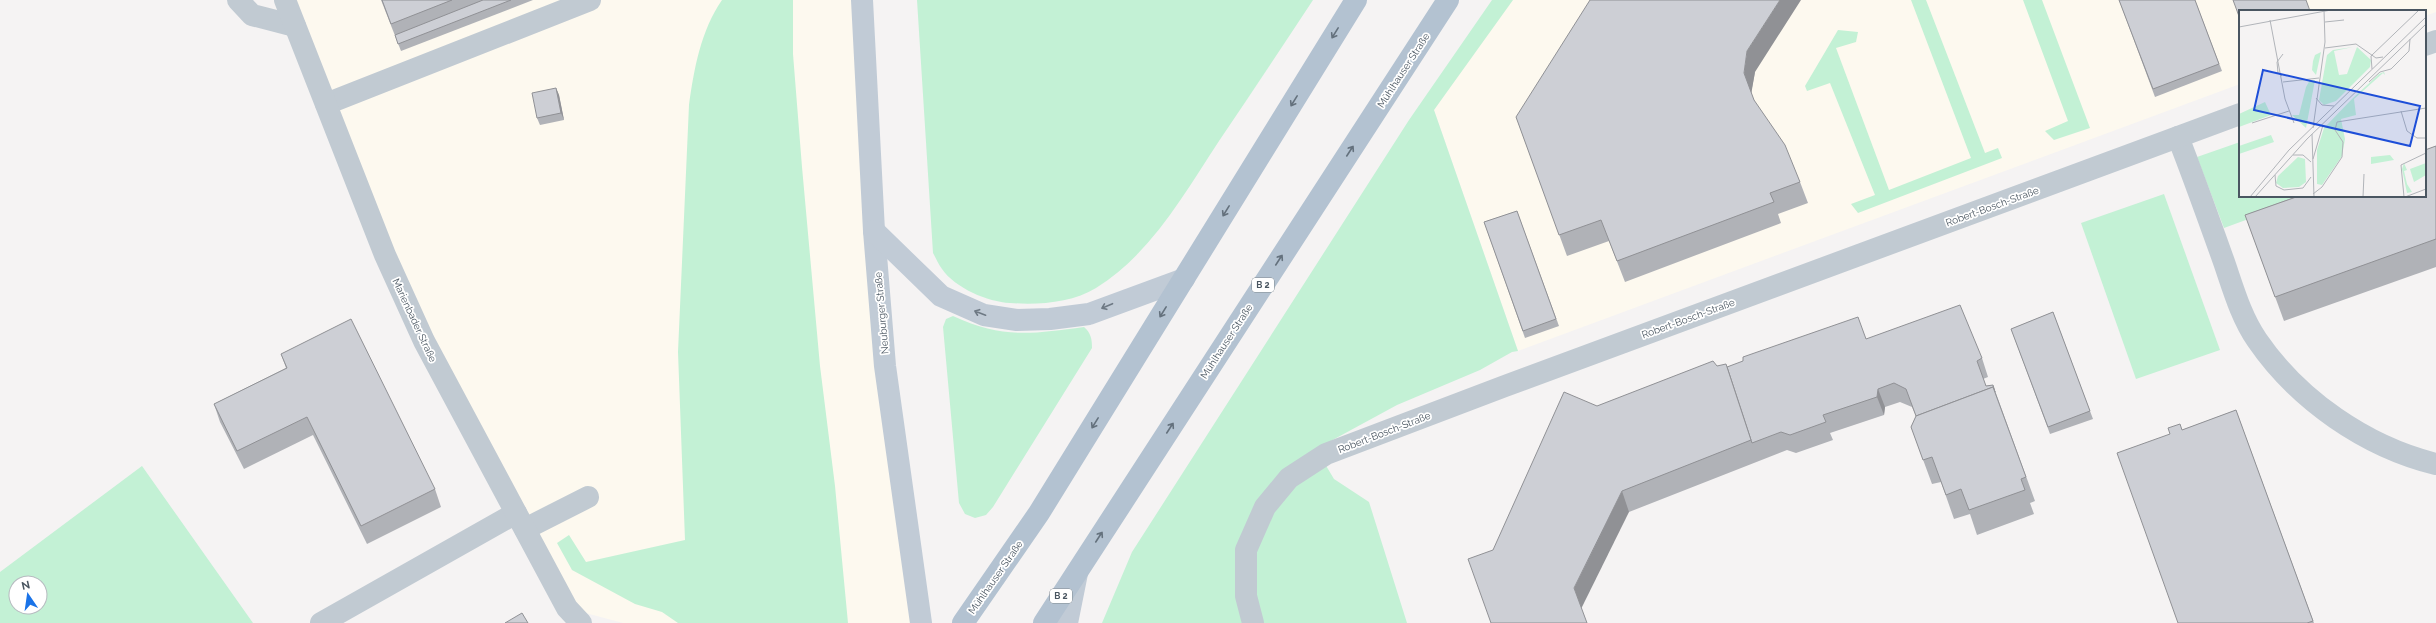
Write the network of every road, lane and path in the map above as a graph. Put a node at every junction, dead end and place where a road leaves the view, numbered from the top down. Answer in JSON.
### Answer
{"nodes":[{"id":1,"x":238,"y":0,"type":"edge"},
{"id":2,"x":285,"y":0,"type":"edge"},
{"id":3,"x":590,"y":0,"type":"edge"},
{"id":4,"x":862,"y":0,"type":"edge"},
{"id":5,"x":1356,"y":0,"type":"edge"},
{"id":6,"x":1448,"y":0,"type":"edge"},
{"id":7,"x":295,"y":26,"type":"junction"},
{"id":8,"x":2436,"y":41,"type":"edge"},
{"id":9,"x":2426,"y":45,"type":"edge"},
{"id":10,"x":326,"y":104,"type":"junction"},
{"id":11,"x":2239,"y":114,"type":"edge"},
{"id":12,"x":2178,"y":136,"type":"junction"},
{"id":13,"x":874,"y":231,"type":"junction"},
{"id":14,"x":1184,"y":279,"type":"junction"},
{"id":15,"x":2436,"y":464,"type":"edge"},
{"id":16,"x":588,"y":497,"type":"dead end"},
{"id":17,"x":520,"y":521,"type":"junction"},
{"id":18,"x":1078,"y":569,"type":"junction"},
{"id":19,"x":321,"y":623,"type":"edge"},
{"id":20,"x":581,"y":623,"type":"edge"},
{"id":21,"x":921,"y":623,"type":"edge"},
{"id":22,"x":963,"y":623,"type":"edge"},
{"id":23,"x":1044,"y":623,"type":"edge"},
{"id":24,"x":1067,"y":623,"type":"edge"},
{"id":25,"x":1253,"y":623,"type":"edge"}],
"edges":[{"from":1,"to":7,"type":"street"},
{"from":2,"to":7,"type":"street","name":"Marienbader Straße"},
{"from":3,"to":10,"type":"street"},
{"from":4,"to":13,"type":"street","name":"Neuburger Straße"},
{"from":5,"to":14,"type":"main road","name":"Mühlhauser Straße","one_way":true},
{"from":18,"to":6,"type":"main road","name":"Mühlhauser Straße","number":"B 2","one_way":true},
{"from":7,"to":10,"type":"street","name":"Marienbader Straße"},
{"from":8,"to":9,"type":"street"},
{"from":10,"to":17,"type":"street","name":"Marienbader Straße"},
{"from":11,"to":12,"type":"street","name":"Robert-Bosch-Straße"},
{"from":12,"to":15,"type":"street"},
{"from":12,"to":25,"type":"street","name":"Robert-Bosch-Straße"},
{"from":14,"to":13,"type":"street","one_way":true},
{"from":13,"to":21,"type":"street","name":"Neuburger Straße"},
{"from":14,"to":22,"type":"main road","name":"Mühlhauser Straße","one_way":true},
{"from":16,"to":17,"type":"street"},
{"from":17,"to":19,"type":"street"},
{"from":17,"to":20,"type":"street","name":"Marienbader Straße"},
{"from":18,"to":23,"type":"main road","name":"Mühlhauser Straße","number":"B 2"},
{"from":18,"to":24,"type":"street"}]}
